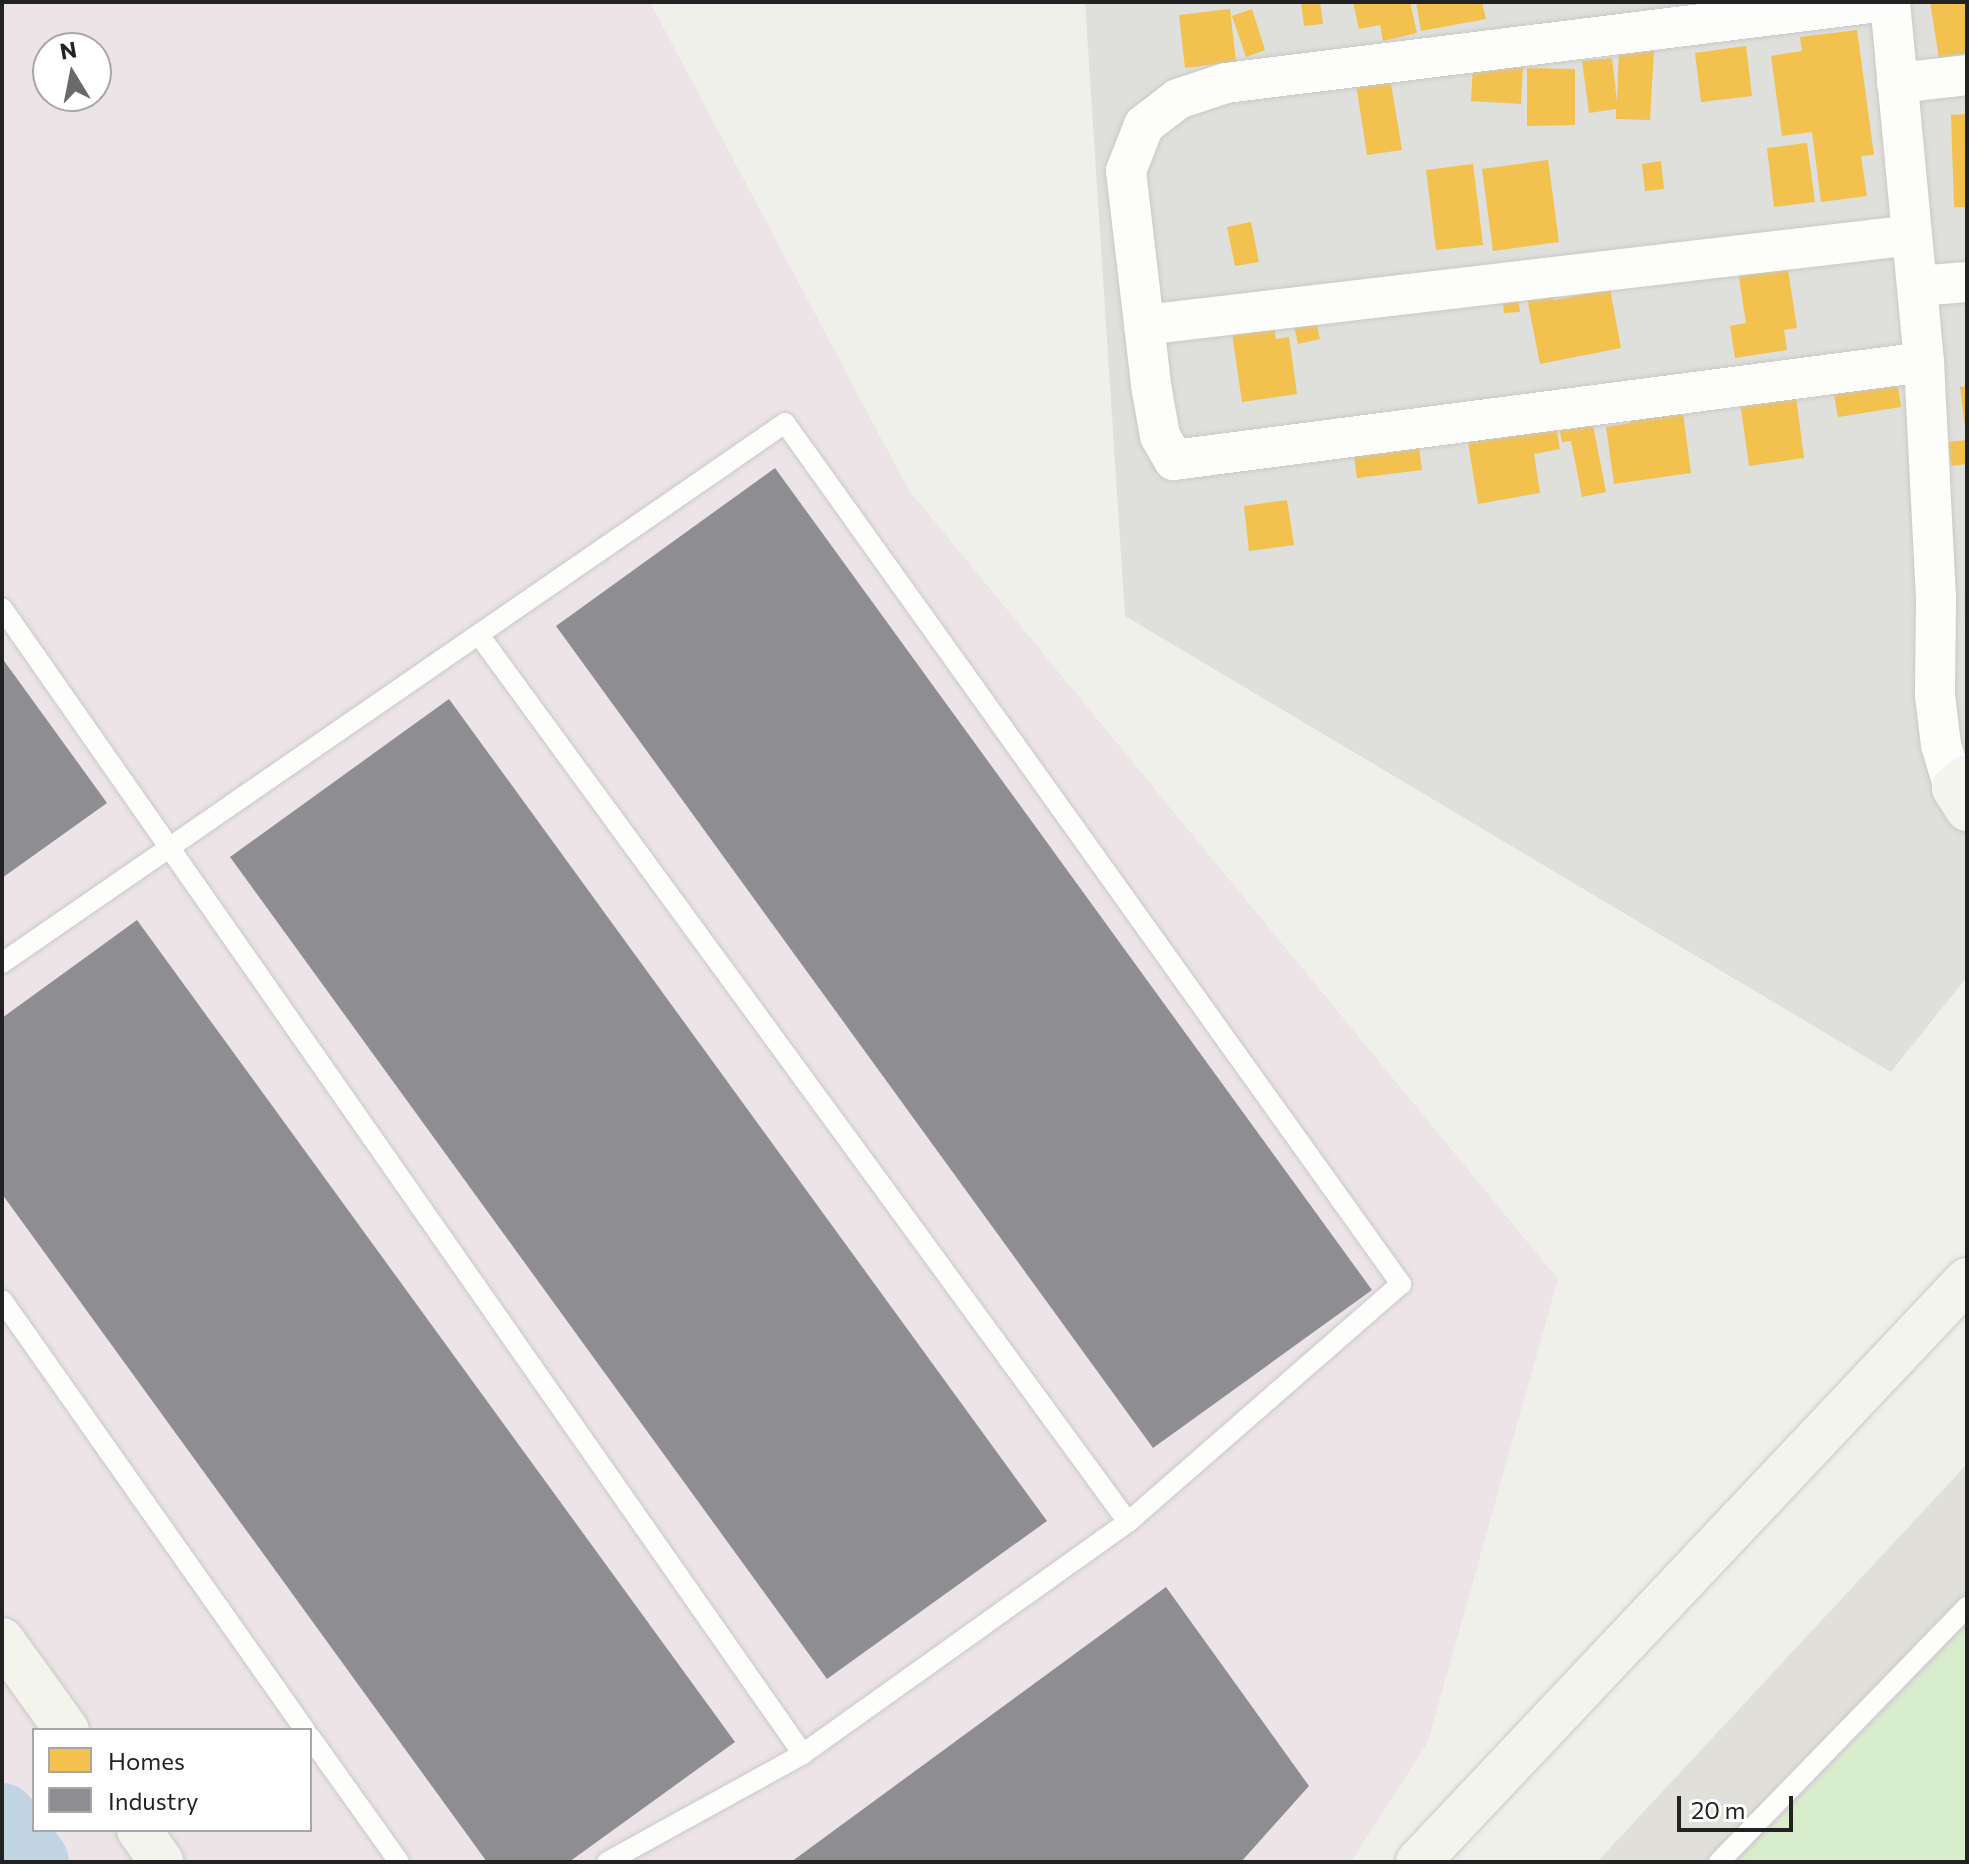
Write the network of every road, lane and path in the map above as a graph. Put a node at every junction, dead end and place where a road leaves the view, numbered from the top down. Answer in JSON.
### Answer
{"nodes":[{"id":1,"x":1878,"y":2,"type":"edge"},
{"id":2,"x":1890,"y":2,"type":"edge"},
{"id":3,"x":1967,"y":75,"type":"edge"},
{"id":4,"x":1897,"y":83,"type":"junction"},
{"id":5,"x":1912,"y":235,"type":"junction"},
{"id":6,"x":1967,"y":282,"type":"edge"},
{"id":7,"x":1917,"y":286,"type":"junction"},
{"id":8,"x":1144,"y":325,"type":"junction"},
{"id":9,"x":1924,"y":362,"type":"junction"},
{"id":10,"x":2,"y":608,"type":"edge"},
{"id":11,"x":479,"y":635,"type":"junction"},
{"id":12,"x":1963,"y":791,"type":"edge"},
{"id":13,"x":168,"y":849,"type":"junction"},
{"id":14,"x":2,"y":963,"type":"edge"},
{"id":15,"x":1967,"y":1280,"type":"edge"},
{"id":16,"x":2,"y":1300,"type":"edge"},
{"id":17,"x":1128,"y":1522,"type":"junction"},
{"id":18,"x":1967,"y":1607,"type":"edge"},
{"id":19,"x":2,"y":1640,"type":"edge"},
{"id":20,"x":66,"y":1728,"type":"edge"},
{"id":21,"x":304,"y":1728,"type":"edge"},
{"id":22,"x":312,"y":1740,"type":"edge"},
{"id":23,"x":803,"y":1754,"type":"junction"},
{"id":24,"x":140,"y":1832,"type":"edge"},
{"id":25,"x":161,"y":1862,"type":"edge"},
{"id":26,"x":399,"y":1862,"type":"edge"},
{"id":27,"x":607,"y":1862,"type":"edge"},
{"id":28,"x":1418,"y":1862,"type":"edge"},
{"id":29,"x":1719,"y":1862,"type":"edge"}],
"edges":[{"from":1,"to":8,"type":"street"},
{"from":2,"to":4,"type":"street"},
{"from":3,"to":4,"type":"street"},
{"from":4,"to":5,"type":"street"},
{"from":5,"to":7,"type":"street"},
{"from":5,"to":8,"type":"street"},
{"from":6,"to":7,"type":"street"},
{"from":7,"to":9,"type":"street"},
{"from":8,"to":9,"type":"street"},
{"from":9,"to":12,"type":"street"},
{"from":10,"to":13,"type":"lane"},
{"from":11,"to":13,"type":"lane"},
{"from":11,"to":17,"type":"lane"},
{"from":11,"to":17,"type":"lane"},
{"from":13,"to":14,"type":"lane"},
{"from":13,"to":23,"type":"lane"},
{"from":15,"to":28,"type":"main road"},
{"from":16,"to":21,"type":"lane"},
{"from":17,"to":23,"type":"lane"},
{"from":18,"to":29,"type":"lane"},
{"from":19,"to":20,"type":"main road"},
{"from":22,"to":26,"type":"lane"},
{"from":23,"to":27,"type":"lane"},
{"from":24,"to":25,"type":"main road"}]}
